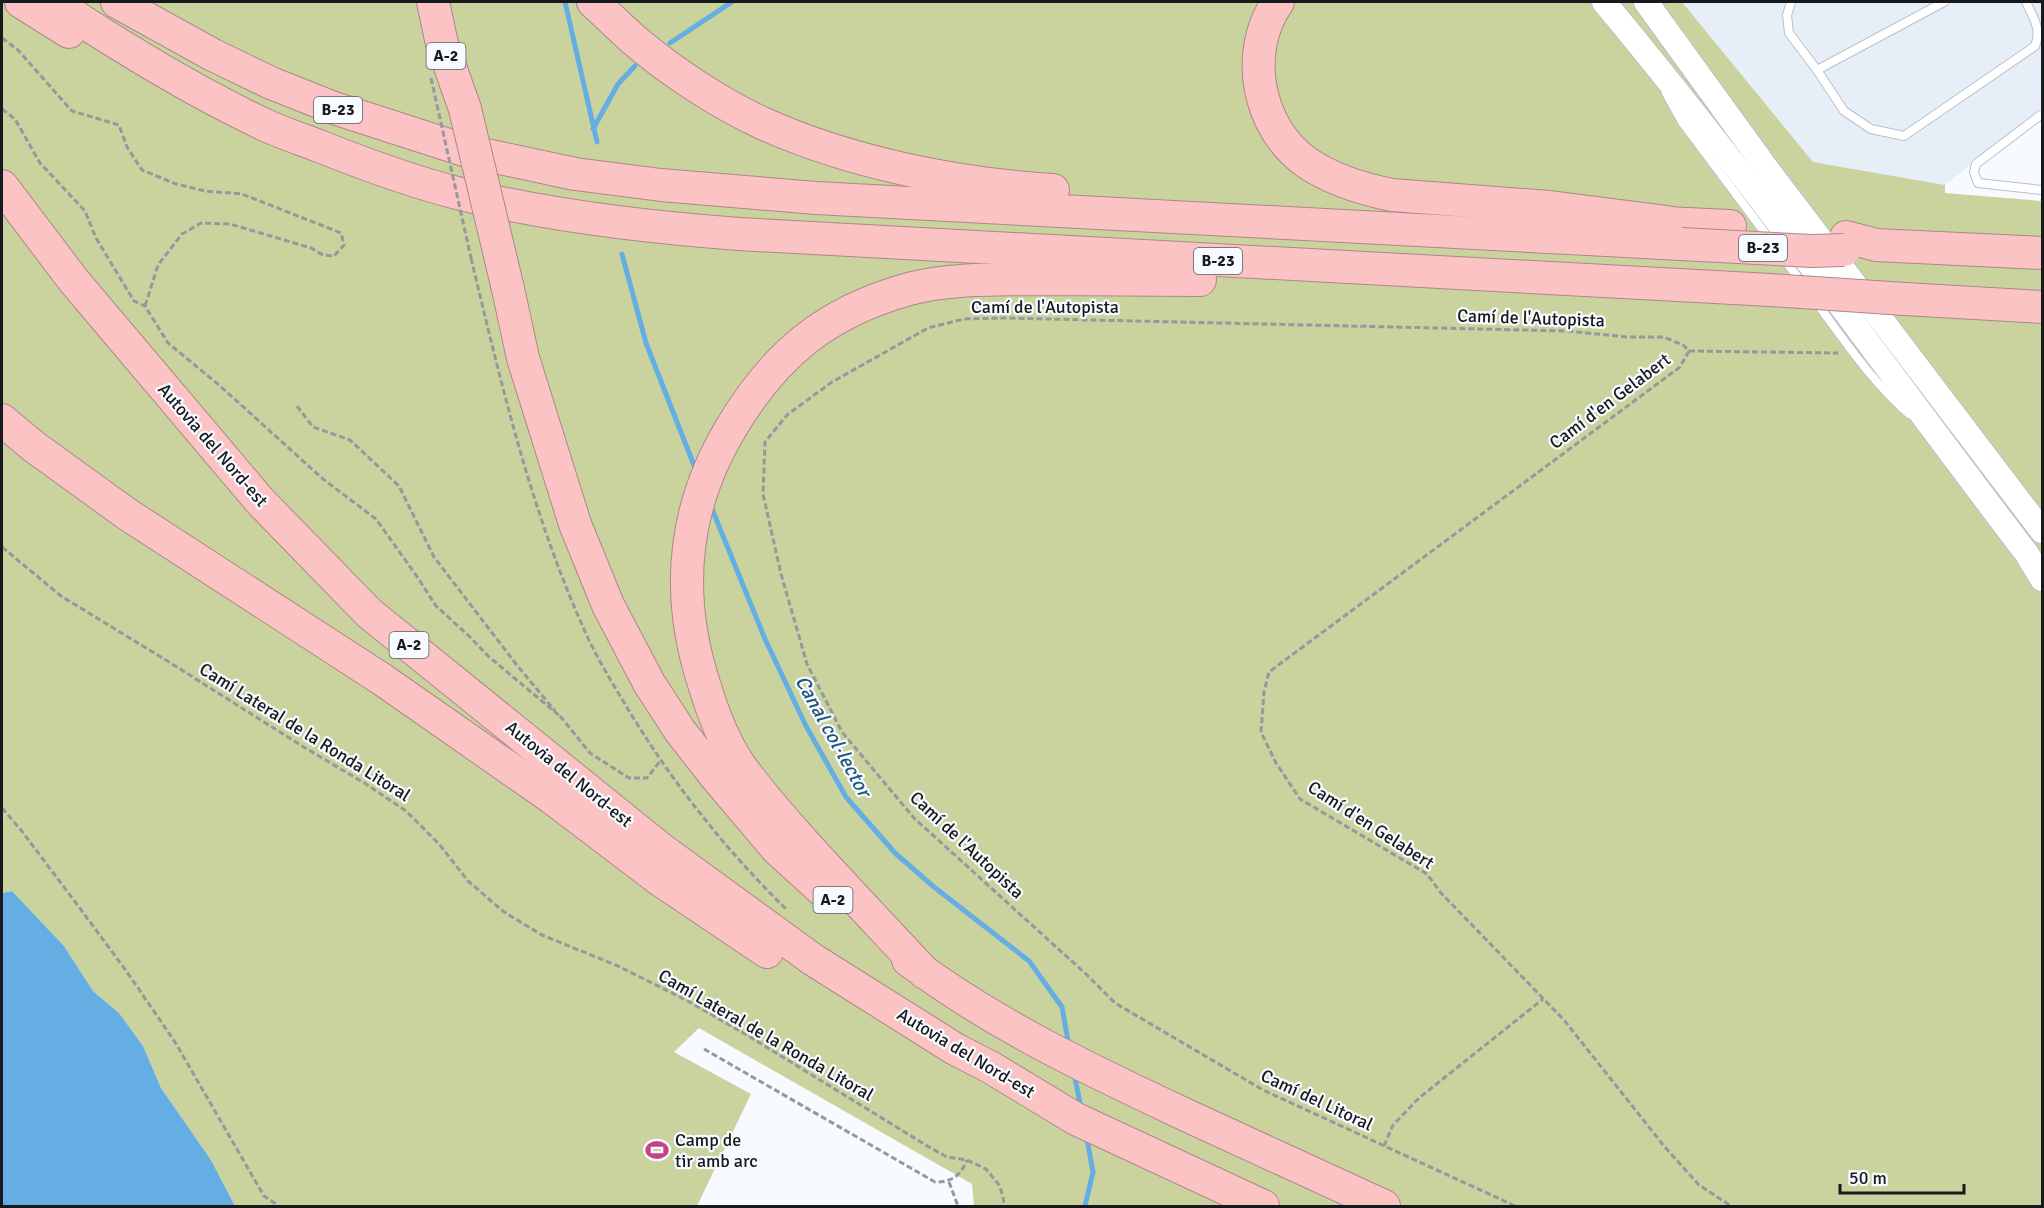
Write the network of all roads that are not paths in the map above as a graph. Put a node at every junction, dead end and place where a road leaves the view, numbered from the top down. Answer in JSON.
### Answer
{"nodes":[{"id":1,"x":21,"y":2,"type":"edge"},
{"id":2,"x":53,"y":2,"type":"edge"},
{"id":3,"x":117,"y":2,"type":"edge"},
{"id":4,"x":434,"y":2,"type":"edge"},
{"id":5,"x":450,"y":2,"type":"edge"},
{"id":6,"x":593,"y":2,"type":"edge"},
{"id":7,"x":1278,"y":2,"type":"edge"},
{"id":8,"x":1604,"y":2,"type":"edge"},
{"id":9,"x":1646,"y":2,"type":"edge"},
{"id":10,"x":1791,"y":2,"type":"edge"},
{"id":11,"x":1944,"y":2,"type":"edge"},
{"id":12,"x":2026,"y":2,"type":"edge"},
{"id":13,"x":1653,"y":62,"type":"junction"},
{"id":14,"x":1817,"y":70,"type":"junction"},
{"id":15,"x":465,"y":109,"type":"junction"},
{"id":16,"x":2043,"y":114,"type":"edge"},
{"id":17,"x":266,"y":125,"type":"junction"},
{"id":18,"x":2,"y":186,"type":"edge"},
{"id":19,"x":2043,"y":190,"type":"edge"},
{"id":20,"x":1678,"y":234,"type":"junction"},
{"id":21,"x":1845,"y":243,"type":"junction"},
{"id":22,"x":2043,"y":253,"type":"edge"},
{"id":23,"x":1401,"y":270,"type":"junction"},
{"id":24,"x":2043,"y":307,"type":"edge"},
{"id":25,"x":2,"y":420,"type":"edge"},
{"id":26,"x":1930,"y":427,"type":"junction"},
{"id":27,"x":2043,"y":531,"type":"edge"},
{"id":28,"x":2043,"y":579,"type":"edge"},
{"id":29,"x":925,"y":973,"type":"junction"},
{"id":30,"x":981,"y":1072,"type":"junction"},
{"id":31,"x":1263,"y":1206,"type":"edge"},
{"id":32,"x":1384,"y":1206,"type":"edge"}],
"edges":[{"from":1,"to":17,"type":"highway"},
{"from":2,"to":17,"type":"highway","number":"B-23"},
{"from":3,"to":20,"type":"highway","number":"B-23"},
{"from":4,"to":15,"type":"highway","number":"A-2"},
{"from":5,"to":15,"type":"highway","number":"A-2"},
{"from":6,"to":20,"type":"highway"},
{"from":7,"to":20,"type":"highway"},
{"from":8,"to":13,"type":"main road"},
{"from":9,"to":27,"type":"main road"},
{"from":10,"to":14,"type":"lane"},
{"from":11,"to":14,"type":"lane"},
{"from":12,"to":14,"type":"lane"},
{"from":13,"to":26,"type":"main road"},
{"from":13,"to":26,"type":"lane"},
{"from":15,"to":29,"type":"highway","number":"A-2","bridge":true},
{"from":16,"to":19,"type":"lane"},
{"from":17,"to":23,"type":"highway","number":"B-23"},
{"from":18,"to":30,"type":"highway","name":"Autovia del Nord-est","number":"A-2"},
{"from":20,"to":21,"type":"highway"},
{"from":20,"to":21,"type":"highway","number":"B-23","bridge":true},
{"from":21,"to":22,"type":"highway","number":"B-23"},
{"from":23,"to":24,"type":"highway","number":"B-23","bridge":true},
{"from":23,"to":29,"type":"highway"},
{"from":25,"to":30,"type":"highway"},
{"from":26,"to":28,"type":"main road"},
{"from":29,"to":32,"type":"highway","number":"A-2"},
{"from":30,"to":31,"type":"highway","name":"Autovia del Nord-est","number":"A-2"}]}
